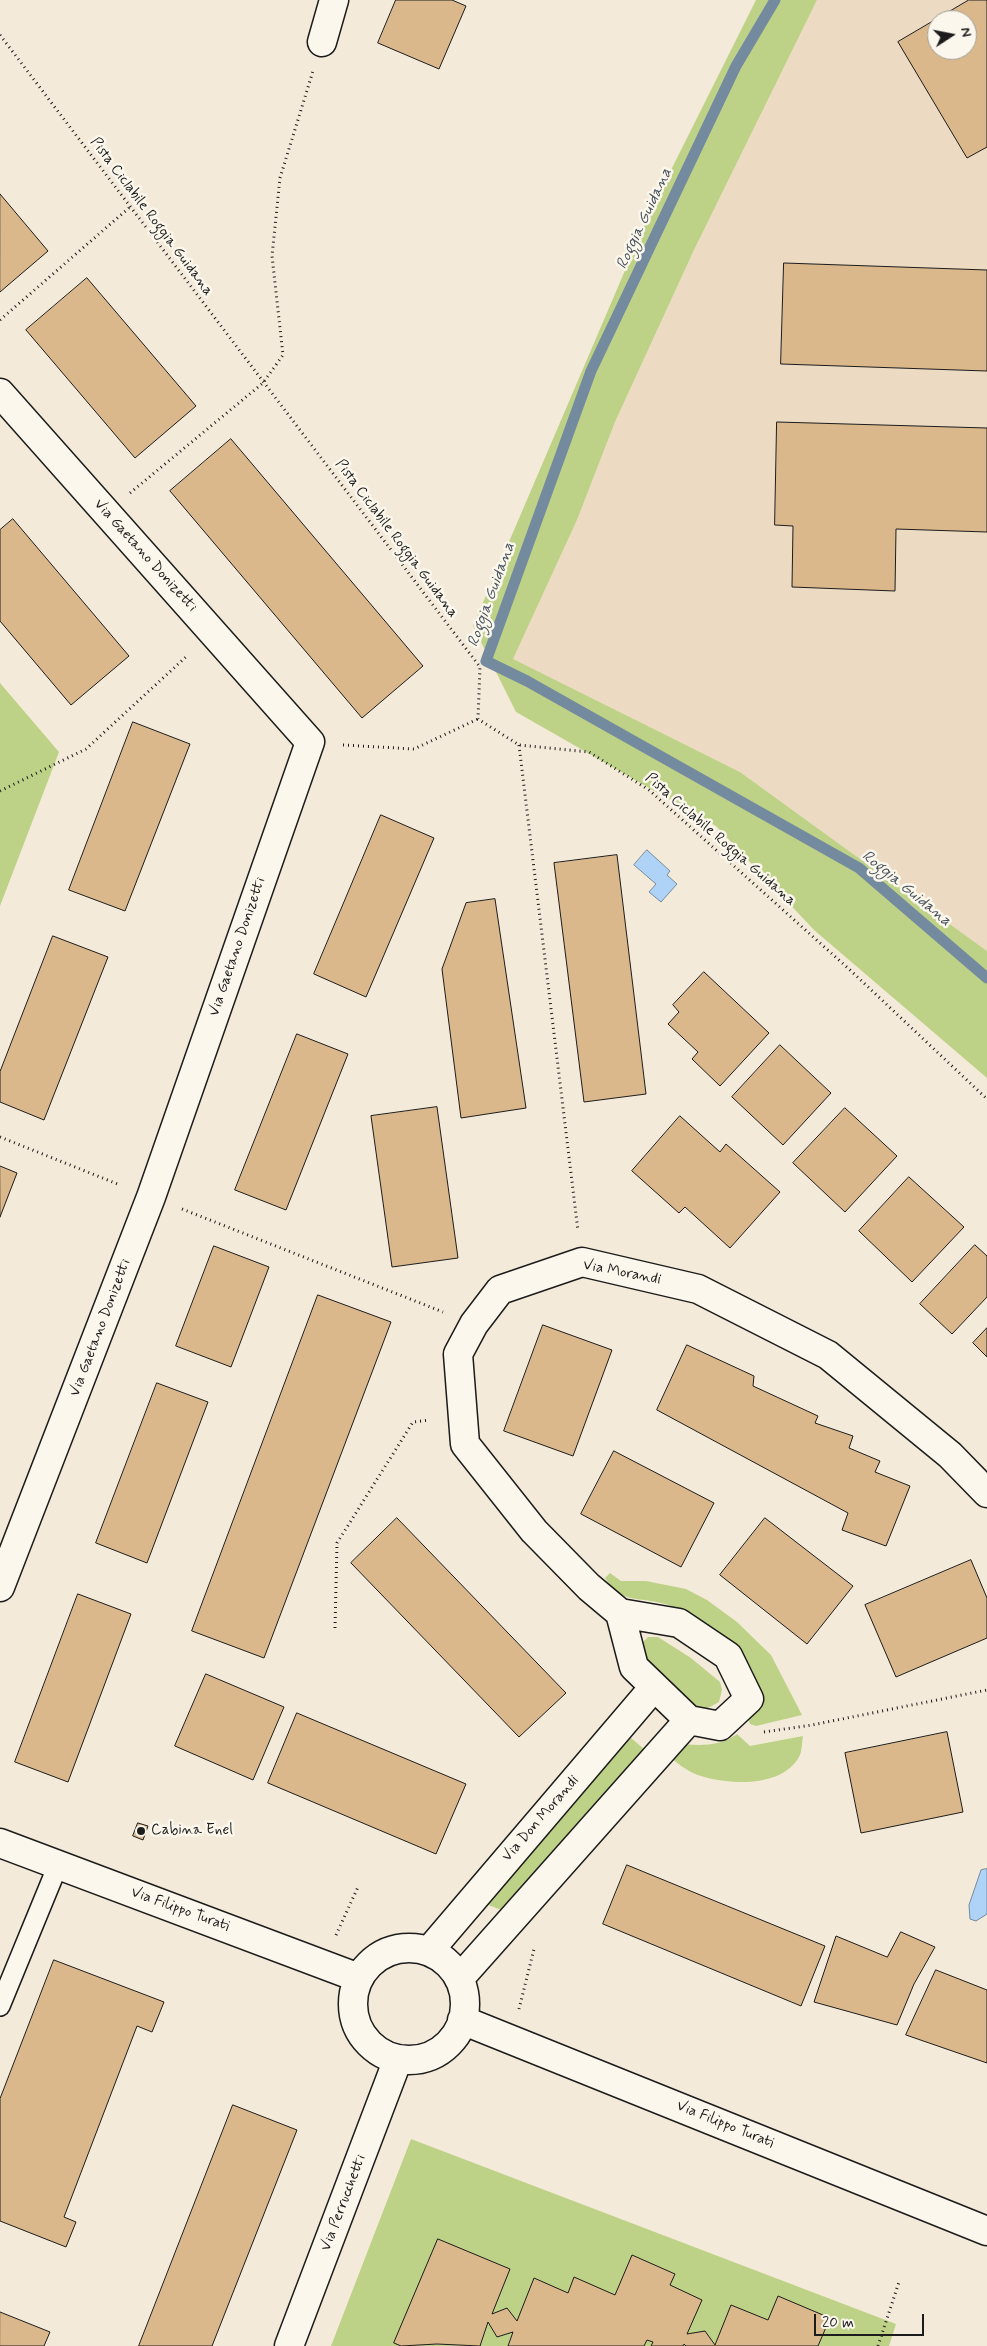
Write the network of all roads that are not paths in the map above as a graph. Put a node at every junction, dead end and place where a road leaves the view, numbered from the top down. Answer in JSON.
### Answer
{"nodes":[{"id":1,"x":334,"y":0,"type":"edge"},
{"id":2,"x":322,"y":42,"type":"road end"},
{"id":3,"x":0,"y":393,"type":"edge"},
{"id":4,"x":987,"y":1493,"type":"edge"},
{"id":5,"x":0,"y":1587,"type":"edge"},
{"id":6,"x":620,"y":1613,"type":"junction"},
{"id":7,"x":654,"y":1687,"type":"junction"},
{"id":8,"x":689,"y":1720,"type":"junction"},
{"id":9,"x":0,"y":1843,"type":"edge"},
{"id":10,"x":58,"y":1864,"type":"junction"},
{"id":11,"x":429,"y":1951,"type":"junction"},
{"id":12,"x":359,"y":1978,"type":"junction"},
{"id":13,"x":459,"y":1979,"type":"junction"},
{"id":14,"x":0,"y":2006,"type":"edge"},
{"id":15,"x":462,"y":2020,"type":"junction"},
{"id":16,"x":398,"y":2059,"type":"junction"},
{"id":17,"x":987,"y":2230,"type":"edge"},
{"id":18,"x":289,"y":2346,"type":"edge"}],
"edges":[{"from":1,"to":2,"type":"street"},
{"from":3,"to":5,"type":"street","name":"Via Gaetano Donizetti"},
{"from":4,"to":6,"type":"street","name":"Via Morandi"},
{"from":6,"to":7,"type":"street"},
{"from":6,"to":8,"type":"street"},
{"from":7,"to":8,"type":"street"},
{"from":7,"to":11,"type":"street","name":"Via Don Morandi"},
{"from":8,"to":13,"type":"street"},
{"from":9,"to":10,"type":"street","name":"Via Filippo Turati"},
{"from":10,"to":12,"type":"street","name":"Via Filippo Turati"},
{"from":10,"to":14,"type":"lane"},
{"from":11,"to":12,"type":"street"},
{"from":11,"to":13,"type":"street"},
{"from":12,"to":16,"type":"street"},
{"from":13,"to":15,"type":"street"},
{"from":15,"to":16,"type":"street"},
{"from":15,"to":17,"type":"street","name":"Via Filippo Turati"},
{"from":16,"to":18,"type":"street","name":"Via Perrucchetti"}]}
